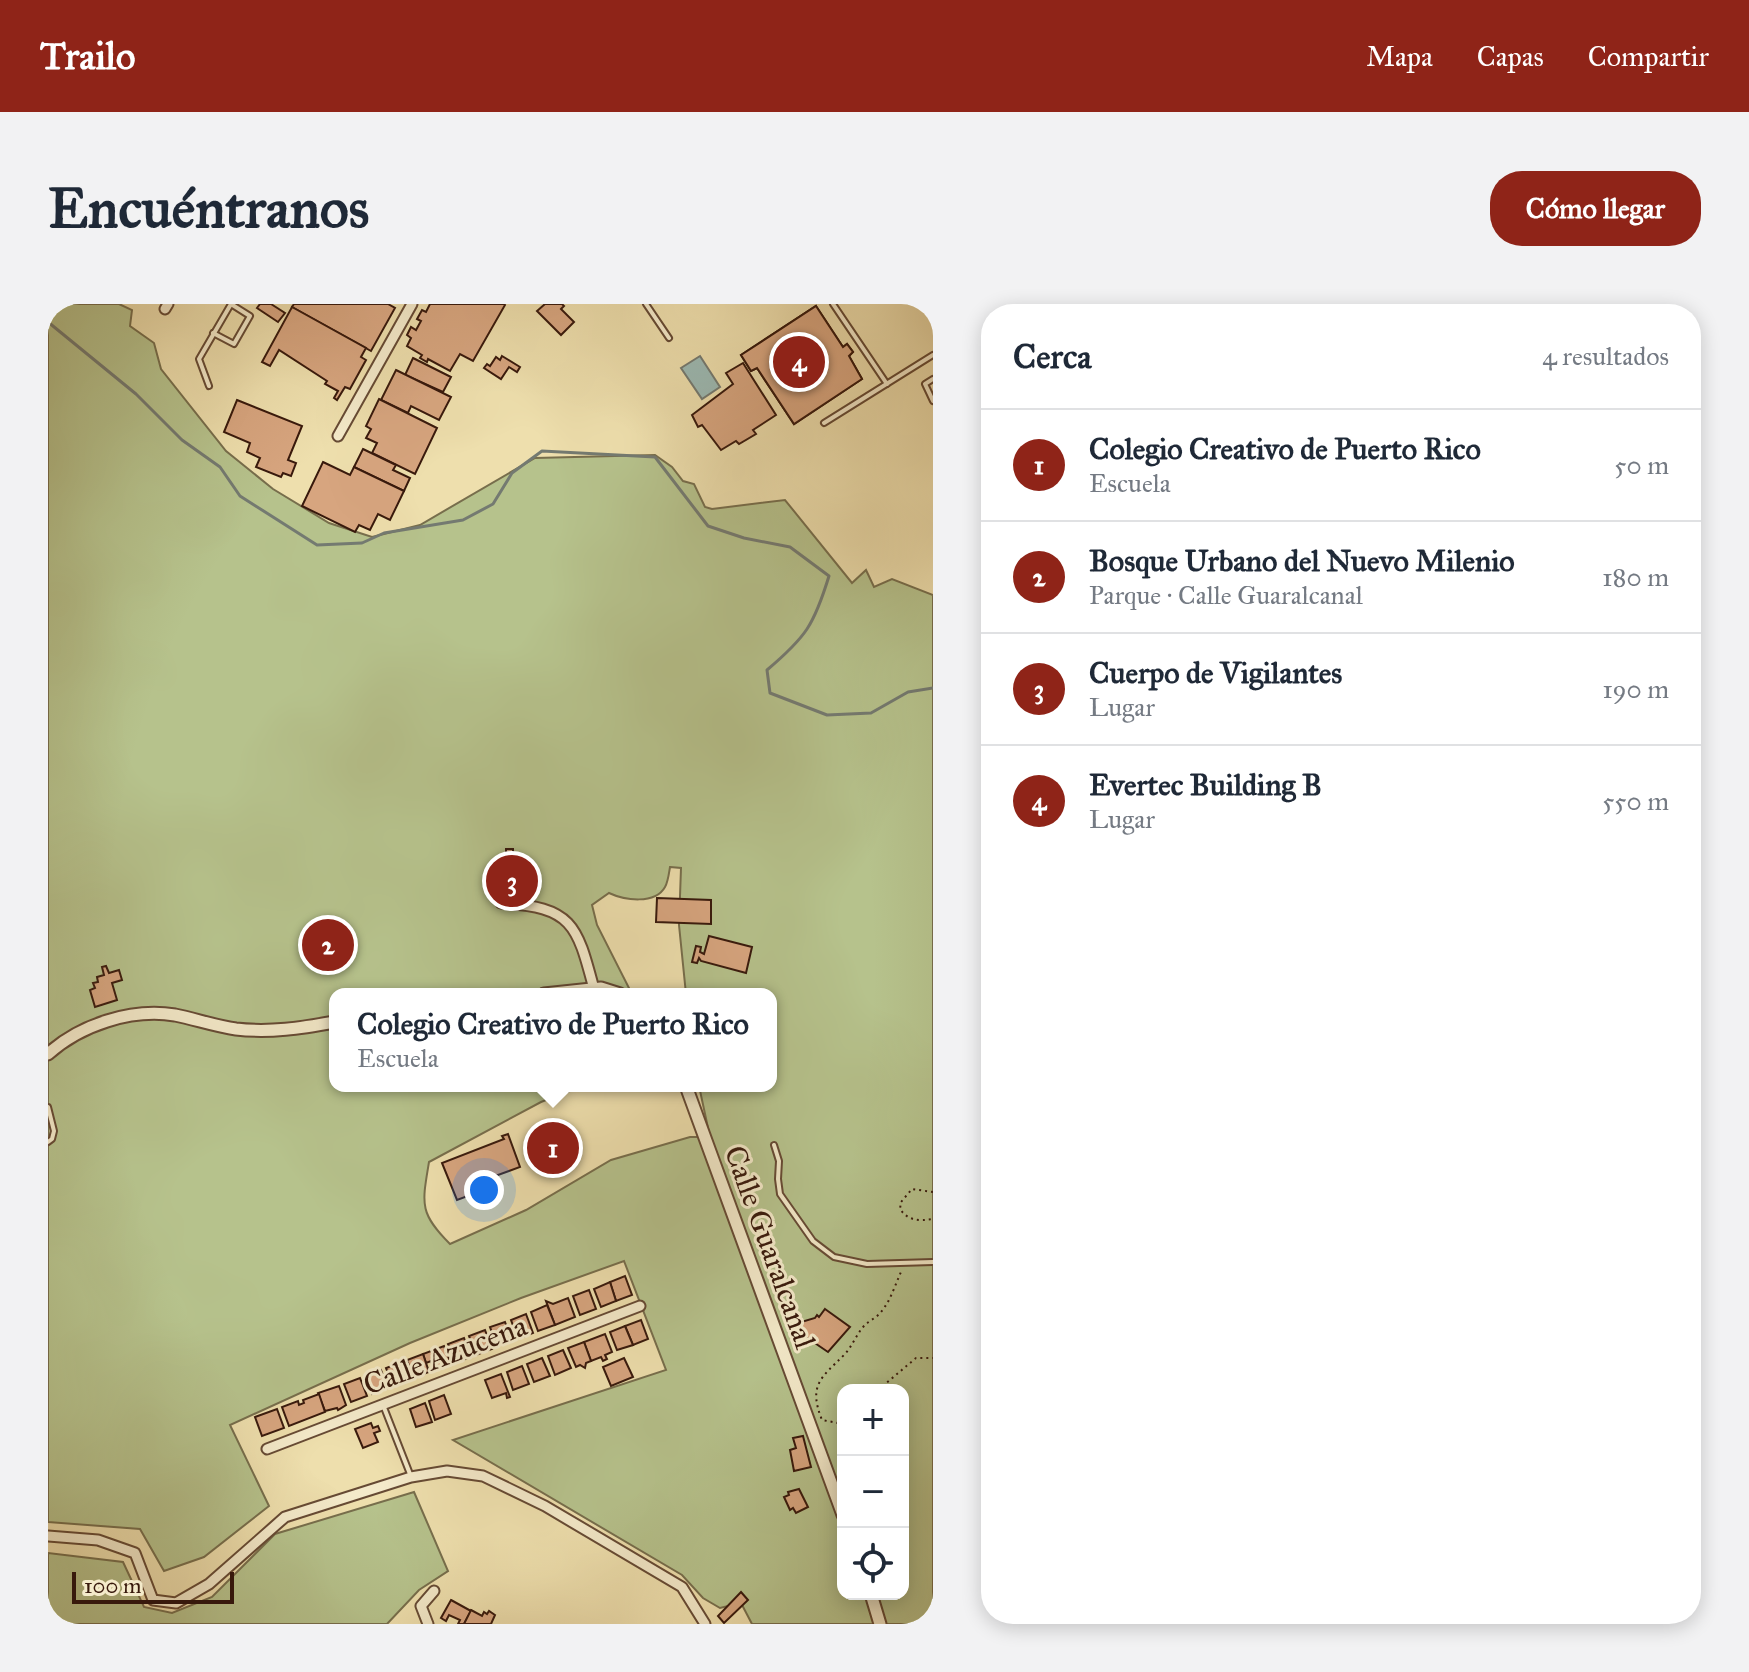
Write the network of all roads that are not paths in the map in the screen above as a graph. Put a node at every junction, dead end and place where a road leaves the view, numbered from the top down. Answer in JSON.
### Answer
{"nodes":[{"id":1,"x":231,"y":304,"type":"edge"},
{"id":2,"x":412,"y":304,"type":"edge"},
{"id":3,"x":646,"y":304,"type":"edge"},
{"id":4,"x":833,"y":304,"type":"edge"},
{"id":5,"x":213,"y":333,"type":"junction"},
{"id":6,"x":669,"y":338,"type":"dead end"},
{"id":7,"x":933,"y":355,"type":"edge"},
{"id":8,"x":933,"y":379,"type":"edge"},
{"id":9,"x":887,"y":384,"type":"junction"},
{"id":10,"x":209,"y":386,"type":"dead end"},
{"id":11,"x":933,"y":401,"type":"edge"},
{"id":12,"x":824,"y":423,"type":"dead end"},
{"id":13,"x":338,"y":436,"type":"dead end"},
{"id":14,"x":493,"y":872,"type":"dead end"},
{"id":15,"x":594,"y":988,"type":"edge"},
{"id":16,"x":329,"y":1023,"type":"edge"},
{"id":17,"x":48,"y":1054,"type":"edge"},
{"id":18,"x":688,"y":1092,"type":"edge"},
{"id":19,"x":48,"y":1107,"type":"edge"},
{"id":20,"x":48,"y":1142,"type":"edge"},
{"id":21,"x":774,"y":1145,"type":"dead end"},
{"id":22,"x":933,"y":1262,"type":"edge"},
{"id":23,"x":640,"y":1306,"type":"dead end"},
{"id":24,"x":383,"y":1405,"type":"junction"},
{"id":25,"x":279,"y":1445,"type":"junction"},
{"id":26,"x":267,"y":1449,"type":"dead end"},
{"id":27,"x":284,"y":1457,"type":"dead end"},
{"id":28,"x":411,"y":1477,"type":"junction"},
{"id":29,"x":837,"y":1499,"type":"edge"},
{"id":30,"x":48,"y":1536,"type":"edge"},
{"id":31,"x":434,"y":1591,"type":"dead end"},
{"id":32,"x":873,"y":1600,"type":"edge"},
{"id":33,"x":428,"y":1624,"type":"edge"},
{"id":34,"x":705,"y":1624,"type":"edge"},
{"id":35,"x":880,"y":1624,"type":"edge"}],
"edges":[{"from":1,"to":5,"type":"lane"},
{"from":1,"to":5,"type":"lane"},
{"from":2,"to":13,"type":"street"},
{"from":3,"to":6,"type":"lane"},
{"from":4,"to":9,"type":"lane"},
{"from":5,"to":10,"type":"lane"},
{"from":7,"to":9,"type":"lane"},
{"from":8,"to":11,"type":"lane"},
{"from":9,"to":12,"type":"lane"},
{"from":14,"to":15,"type":"street"},
{"from":16,"to":17,"type":"street"},
{"from":18,"to":29,"type":"street","name":"Calle Guaralcanal"},
{"from":19,"to":20,"type":"lane"},
{"from":21,"to":22,"type":"lane"},
{"from":23,"to":24,"type":"street","name":"Calle Azucena"},
{"from":24,"to":25,"type":"street","name":"Calle Azucena"},
{"from":24,"to":28,"type":"lane"},
{"from":25,"to":26,"type":"street","name":"Calle Azucena"},
{"from":25,"to":27,"type":"street"},
{"from":28,"to":30,"type":"street"},
{"from":28,"to":34,"type":"street"},
{"from":31,"to":33,"type":"street"},
{"from":32,"to":35,"type":"street"}]}
